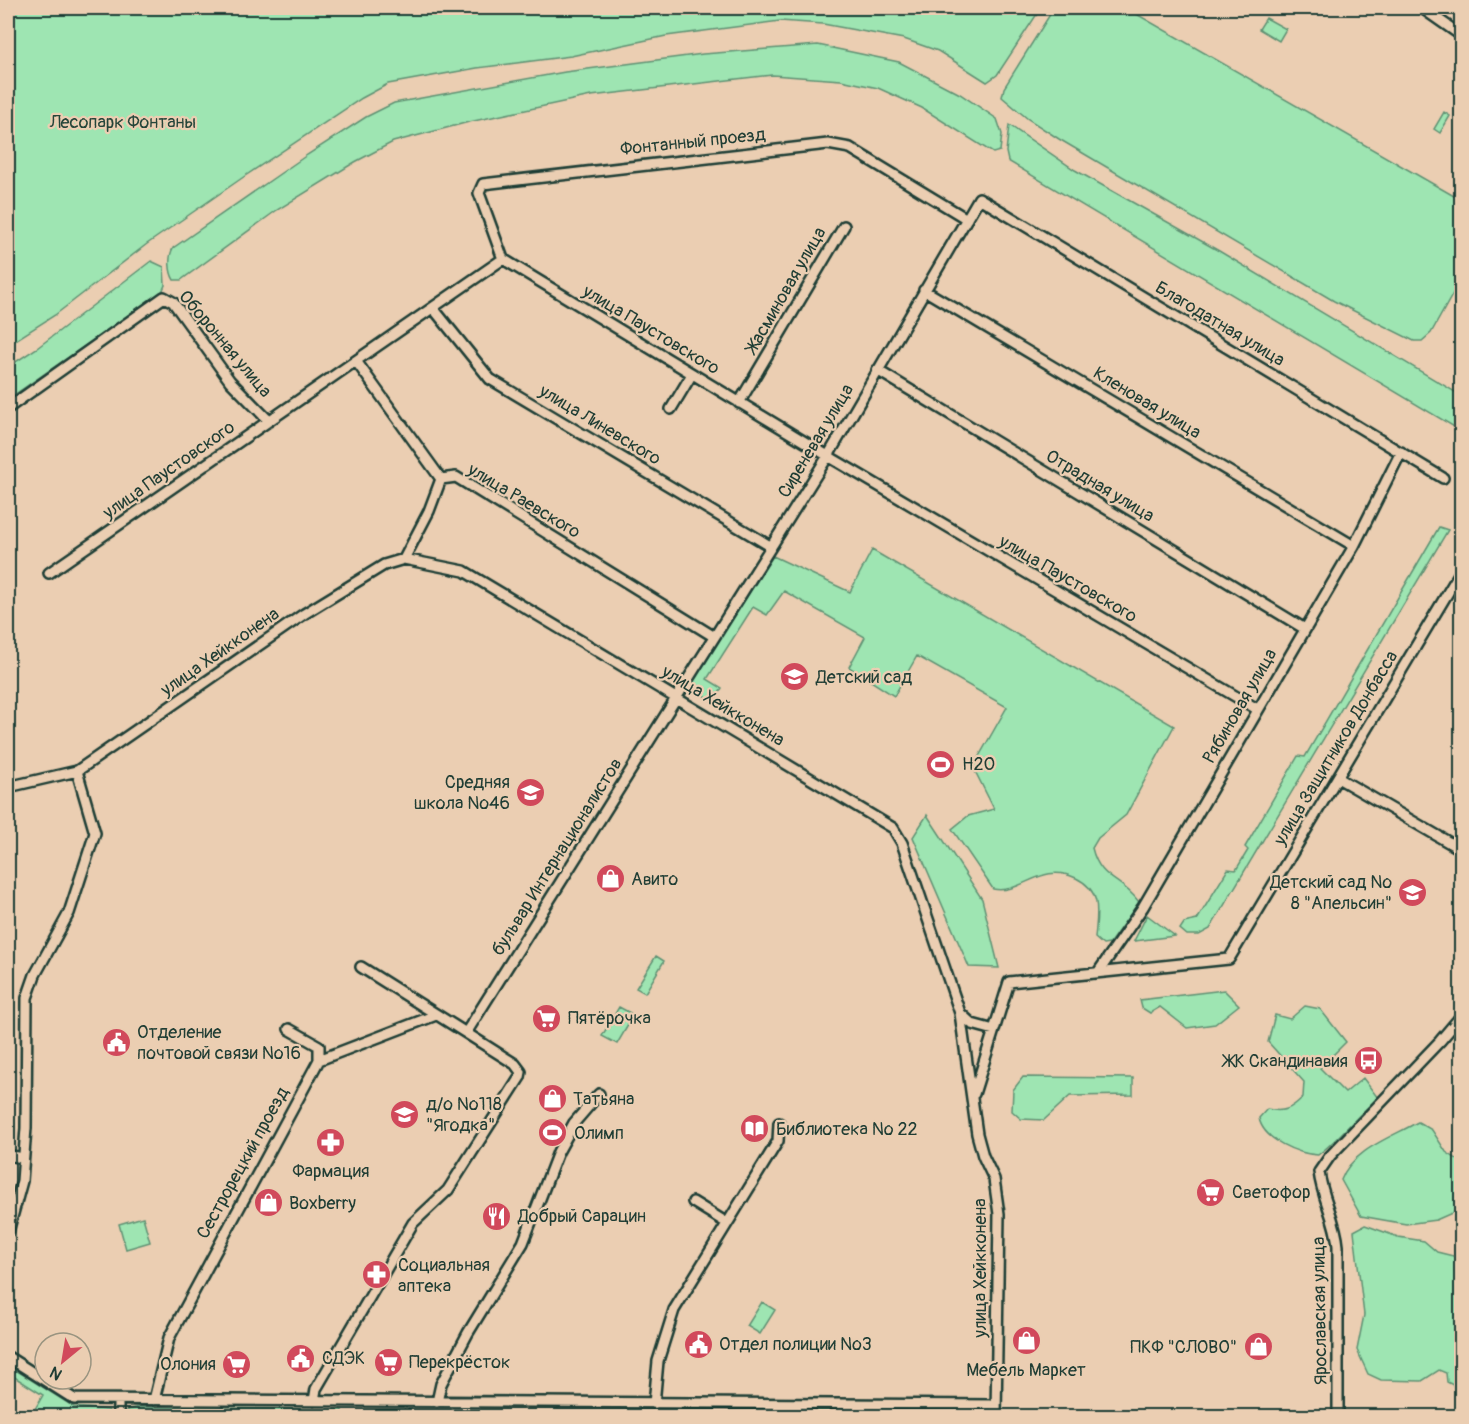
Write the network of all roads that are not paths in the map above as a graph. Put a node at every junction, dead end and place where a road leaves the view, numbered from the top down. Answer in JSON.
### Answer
{"nodes":[{"id":1,"x":1422,"y":8,"type":"edge"},
{"id":2,"x":1461,"y":36,"type":"edge"},
{"id":3,"x":979,"y":198,"type":"joint"},
{"id":4,"x":967,"y":219,"type":"junction"},
{"id":5,"x":844,"y":226,"type":"dead end"},
{"id":6,"x":503,"y":259,"type":"junction"},
{"id":7,"x":924,"y":290,"type":"junction"},
{"id":8,"x":433,"y":308,"type":"junction"},
{"id":9,"x":356,"y":361,"type":"junction"},
{"id":10,"x":878,"y":370,"type":"junction"},
{"id":11,"x":692,"y":374,"type":"junction"},
{"id":12,"x":740,"y":403,"type":"junction"},
{"id":13,"x":8,"y":408,"type":"edge"},
{"id":14,"x":671,"y":409,"type":"dead end"},
{"id":15,"x":269,"y":421,"type":"junction"},
{"id":16,"x":1401,"y":452,"type":"junction"},
{"id":17,"x":828,"y":456,"type":"junction"},
{"id":18,"x":1443,"y":478,"type":"dead end"},
{"id":19,"x":441,"y":479,"type":"junction"},
{"id":20,"x":770,"y":546,"type":"junction"},
{"id":21,"x":1354,"y":546,"type":"junction"},
{"id":22,"x":404,"y":559,"type":"junction"},
{"id":23,"x":1461,"y":569,"type":"edge"},
{"id":24,"x":49,"y":573,"type":"dead end"},
{"id":25,"x":1305,"y":629,"type":"junction"},
{"id":26,"x":712,"y":636,"type":"junction"},
{"id":27,"x":677,"y":698,"type":"junction"},
{"id":28,"x":1257,"y":709,"type":"junction"},
{"id":29,"x":77,"y":771,"type":"junction"},
{"id":30,"x":1338,"y":778,"type":"junction"},
{"id":31,"x":8,"y":787,"type":"edge"},
{"id":32,"x":1461,"y":850,"type":"edge"},
{"id":33,"x":361,"y":967,"type":"dead end"},
{"id":34,"x":1099,"y":971,"type":"junction"},
{"id":35,"x":960,"y":1013,"type":"junction"},
{"id":36,"x":436,"y":1015,"type":"junction"},
{"id":37,"x":1461,"y":1015,"type":"edge"},
{"id":38,"x":289,"y":1029,"type":"dead end"},
{"id":39,"x":994,"y":1030,"type":"junction"},
{"id":40,"x":465,"y":1033,"type":"junction"},
{"id":41,"x":319,"y":1060,"type":"junction"},
{"id":42,"x":599,"y":1094,"type":"dead end"},
{"id":43,"x":973,"y":1098,"type":"junction"},
{"id":44,"x":779,"y":1123,"type":"dead end"},
{"id":45,"x":8,"y":1155,"type":"edge"},
{"id":46,"x":22,"y":1158,"type":"junction"},
{"id":47,"x":693,"y":1202,"type":"dead end"},
{"id":48,"x":727,"y":1223,"type":"junction"},
{"id":49,"x":8,"y":1232,"type":"edge"},
{"id":50,"x":8,"y":1357,"type":"edge"},
{"id":51,"x":118,"y":1400,"type":"junction"},
{"id":52,"x":154,"y":1400,"type":"junction"},
{"id":53,"x":314,"y":1401,"type":"junction"},
{"id":54,"x":437,"y":1402,"type":"junction"},
{"id":55,"x":654,"y":1404,"type":"junction"},
{"id":56,"x":996,"y":1405,"type":"junction"},
{"id":57,"x":118,"y":1416,"type":"edge"},
{"id":58,"x":996,"y":1416,"type":"edge"},
{"id":59,"x":1338,"y":1416,"type":"edge"}],
"edges":[{"from":1,"to":2,"type":"street"},
{"from":3,"to":4,"type":"street","name":"Сиреневая улица"},
{"from":3,"to":16,"type":"street","name":"Благодатная улица"},
{"from":4,"to":6,"type":"street","name":"Фонтанный проезд"},
{"from":4,"to":7,"type":"street","name":"Сиреневая улица"},
{"from":5,"to":12,"type":"street","name":"Жасминовая улица"},
{"from":6,"to":8,"type":"street","name":"улица Паустовского"},
{"from":6,"to":11,"type":"street","name":"улица Паустовского"},
{"from":7,"to":10,"type":"street","name":"Сиреневая улица"},
{"from":7,"to":21,"type":"street","name":"Кленовая улица"},
{"from":8,"to":9,"type":"street","name":"улица Паустовского"},
{"from":8,"to":20,"type":"street","name":"улица Линевского"},
{"from":9,"to":15,"type":"street","name":"улица Паустовского"},
{"from":9,"to":19,"type":"street","name":"улица Раевского"},
{"from":10,"to":17,"type":"street","name":"Сиреневая улица"},
{"from":10,"to":25,"type":"street","name":"Отрадная улица"},
{"from":11,"to":12,"type":"street","name":"улица Паустовского"},
{"from":11,"to":14,"type":"street"},
{"from":12,"to":17,"type":"street","name":"улица Паустовского"},
{"from":13,"to":15,"type":"street","name":"Оборонная улица"},
{"from":15,"to":24,"type":"street","name":"улица Паустовского"},
{"from":16,"to":18,"type":"street","name":"Благодатная улица"},
{"from":16,"to":21,"type":"street","name":"Рябиновая улица"},
{"from":17,"to":20,"type":"street","name":"Сиреневая улица"},
{"from":17,"to":28,"type":"street","name":"улица Паустовского"},
{"from":19,"to":22,"type":"street"},
{"from":19,"to":26,"type":"street","name":"улица Раевского"},
{"from":20,"to":26,"type":"street","name":"Сиреневая улица"},
{"from":21,"to":25,"type":"street","name":"Рябиновая улица"},
{"from":22,"to":27,"type":"street","name":"улица Хейкконена"},
{"from":22,"to":29,"type":"street","name":"улица Хейкконена"},
{"from":23,"to":30,"type":"street","name":"улица Защитников Донбасса"},
{"from":25,"to":28,"type":"street","name":"Рябиновая улица"},
{"from":26,"to":27,"type":"street","name":"Сиреневая улица"},
{"from":27,"to":35,"type":"street","name":"улица Хейкконена"},
{"from":27,"to":40,"type":"street","name":"бульвар Интернационалистов"},
{"from":28,"to":34,"type":"street","name":"Рябиновая улица"},
{"from":29,"to":31,"type":"street","name":"улица Хейкконена"},
{"from":29,"to":46,"type":"street"},
{"from":30,"to":32,"type":"street"},
{"from":30,"to":34,"type":"street","name":"улица Защитников Донбасса"},
{"from":33,"to":36,"type":"street"},
{"from":34,"to":39,"type":"street","name":"улица Защитников Донбасса"},
{"from":35,"to":39,"type":"street"},
{"from":35,"to":43,"type":"street","name":"улица Хейкконена"},
{"from":36,"to":40,"type":"street"},
{"from":36,"to":41,"type":"street"},
{"from":37,"to":59,"type":"street","name":"Ярославская улица"},
{"from":38,"to":41,"type":"street"},
{"from":39,"to":43,"type":"street","name":"улица Защитников Донбасса"},
{"from":40,"to":53,"type":"street"},
{"from":41,"to":52,"type":"street","name":"Сестрорецкий проезд"},
{"from":42,"to":54,"type":"street"},
{"from":43,"to":56,"type":"street","name":"улица Хейкконена"},
{"from":44,"to":48,"type":"street"},
{"from":45,"to":46,"type":"street"},
{"from":46,"to":49,"type":"street"},
{"from":47,"to":48,"type":"street"},
{"from":48,"to":55,"type":"street"},
{"from":50,"to":51,"type":"street"},
{"from":51,"to":52,"type":"street"},
{"from":51,"to":57,"type":"street"},
{"from":52,"to":53,"type":"street"},
{"from":53,"to":54,"type":"street"},
{"from":54,"to":55,"type":"street"},
{"from":55,"to":56,"type":"street"},
{"from":56,"to":58,"type":"street","name":"улица Хейкконена"}]}
